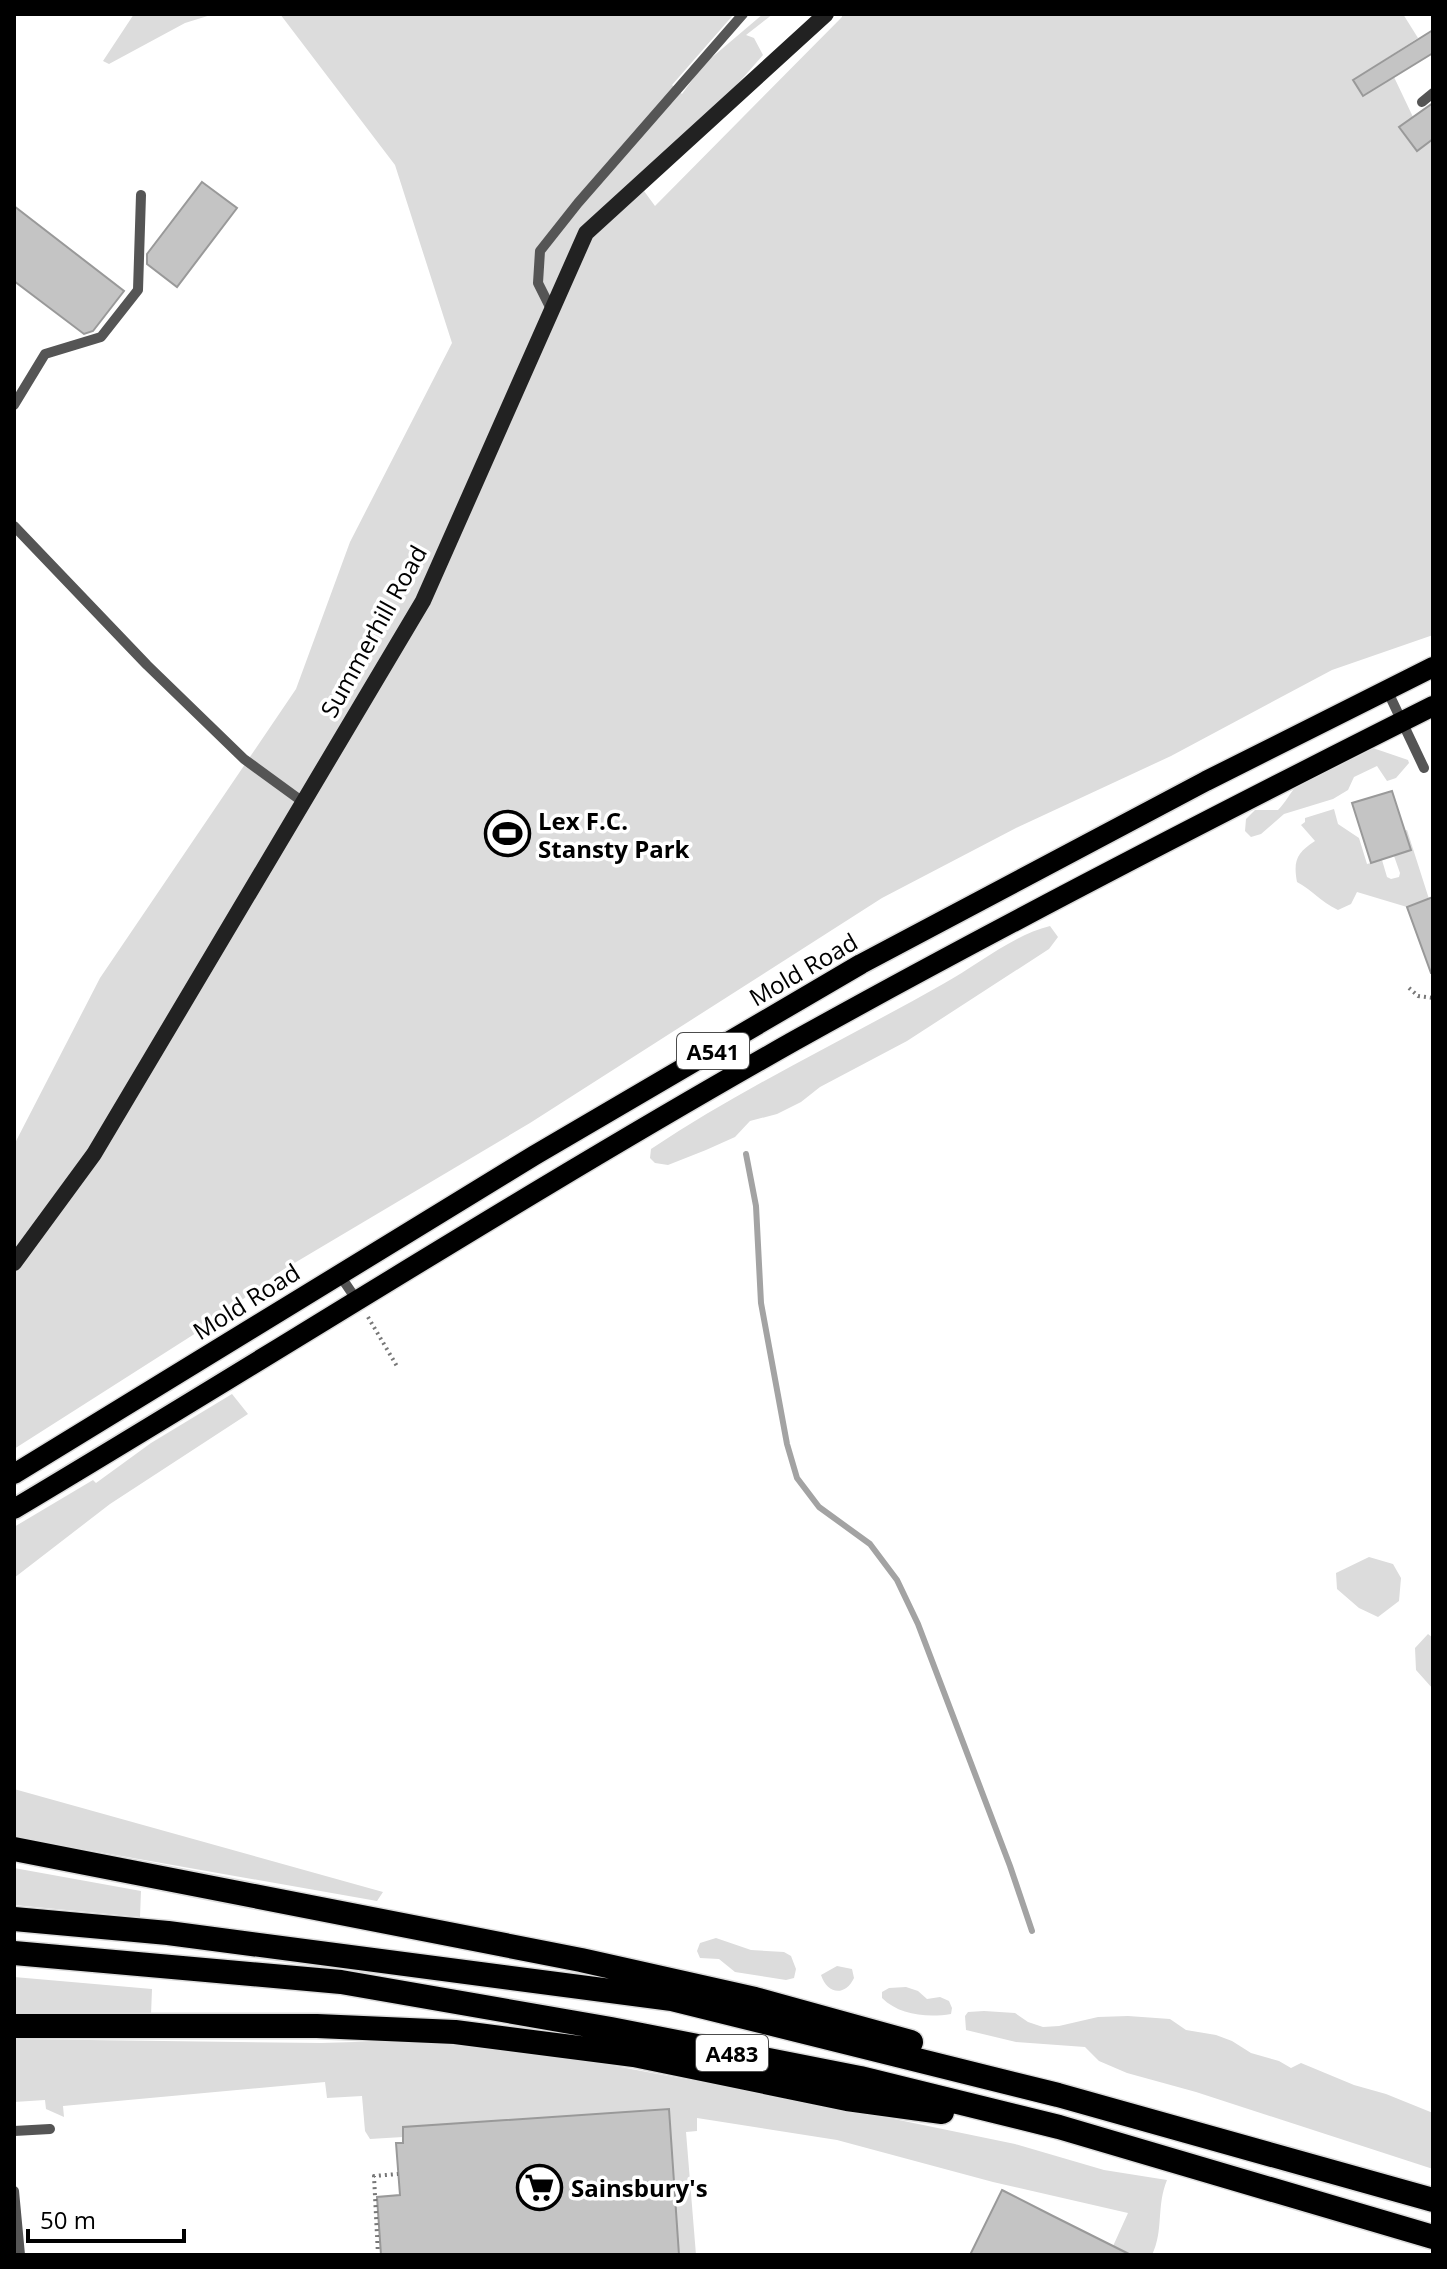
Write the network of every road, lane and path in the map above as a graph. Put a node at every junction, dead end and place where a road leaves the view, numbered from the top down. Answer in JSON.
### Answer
{"nodes":[{"id":1,"x":743,"y":14,"type":"edge"},
{"id":2,"x":826,"y":14,"type":"edge"},
{"id":3,"x":1433,"y":93,"type":"edge"},
{"id":4,"x":1422,"y":102,"type":"dead end"},
{"id":5,"x":141,"y":195,"type":"dead end"},
{"id":6,"x":552,"y":311,"type":"junction"},
{"id":7,"x":14,"y":405,"type":"edge"},
{"id":8,"x":14,"y":526,"type":"edge"},
{"id":9,"x":1433,"y":667,"type":"edge"},
{"id":10,"x":1387,"y":690,"type":"junction"},
{"id":11,"x":1433,"y":706,"type":"edge"},
{"id":12,"x":1402,"y":722,"type":"junction"},
{"id":13,"x":1424,"y":768,"type":"dead end"},
{"id":14,"x":303,"y":802,"type":"junction"},
{"id":15,"x":1409,"y":988,"type":"dead end"},
{"id":16,"x":1433,"y":998,"type":"edge"},
{"id":17,"x":14,"y":1263,"type":"edge"},
{"id":18,"x":339,"y":1274,"type":"junction"},
{"id":19,"x":358,"y":1302,"type":"junction"},
{"id":20,"x":398,"y":1368,"type":"dead end"},
{"id":21,"x":14,"y":1474,"type":"edge"},
{"id":22,"x":14,"y":1509,"type":"edge"},
{"id":23,"x":14,"y":1849,"type":"edge"},
{"id":24,"x":14,"y":1919,"type":"edge"},
{"id":25,"x":14,"y":1953,"type":"edge"},
{"id":26,"x":14,"y":2026,"type":"edge"},
{"id":27,"x":1097,"y":2106,"type":"junction"},
{"id":28,"x":1059,"y":2127,"type":"junction"},
{"id":29,"x":50,"y":2129,"type":"dead end"},
{"id":30,"x":14,"y":2131,"type":"edge"},
{"id":31,"x":398,"y":2174,"type":"dead end"},
{"id":32,"x":14,"y":2191,"type":"edge"},
{"id":33,"x":1433,"y":2200,"type":"edge"},
{"id":34,"x":1433,"y":2237,"type":"edge"},
{"id":35,"x":20,"y":2255,"type":"edge"},
{"id":36,"x":378,"y":2255,"type":"edge"}],
"edges":[{"from":1,"to":6,"type":"lane"},
{"from":2,"to":6,"type":"street","name":"Summerhill Road"},
{"from":3,"to":4,"type":"lane"},
{"from":5,"to":7,"type":"lane"},
{"from":6,"to":14,"type":"street","name":"Summerhill Road"},
{"from":8,"to":14,"type":"lane"},
{"from":9,"to":10,"type":"main road","name":"Mold Road","number":"A541"},
{"from":10,"to":12,"type":"lane"},
{"from":10,"to":18,"type":"main road","name":"Mold Road","number":"A541"},
{"from":11,"to":12,"type":"main road","number":"A541"},
{"from":12,"to":13,"type":"lane"},
{"from":12,"to":19,"type":"main road","number":"A541"},
{"from":14,"to":17,"type":"street","name":"Summerhill Road"},
{"from":15,"to":16,"type":"path"},
{"from":18,"to":19,"type":"lane"},
{"from":18,"to":21,"type":"main road","name":"Mold Road","number":"A541"},
{"from":19,"to":20,"type":"path"},
{"from":19,"to":22,"type":"main road","number":"A541"},
{"from":23,"to":27,"type":"highway","number":"A483"},
{"from":24,"to":27,"type":"highway","number":"A483"},
{"from":25,"to":28,"type":"highway","number":"A483"},
{"from":26,"to":28,"type":"highway","number":"A483"},
{"from":27,"to":33,"type":"highway","number":"A483"},
{"from":28,"to":34,"type":"highway","number":"A483"},
{"from":29,"to":30,"type":"lane"},
{"from":31,"to":36,"type":"path"},
{"from":32,"to":35,"type":"lane"}]}
